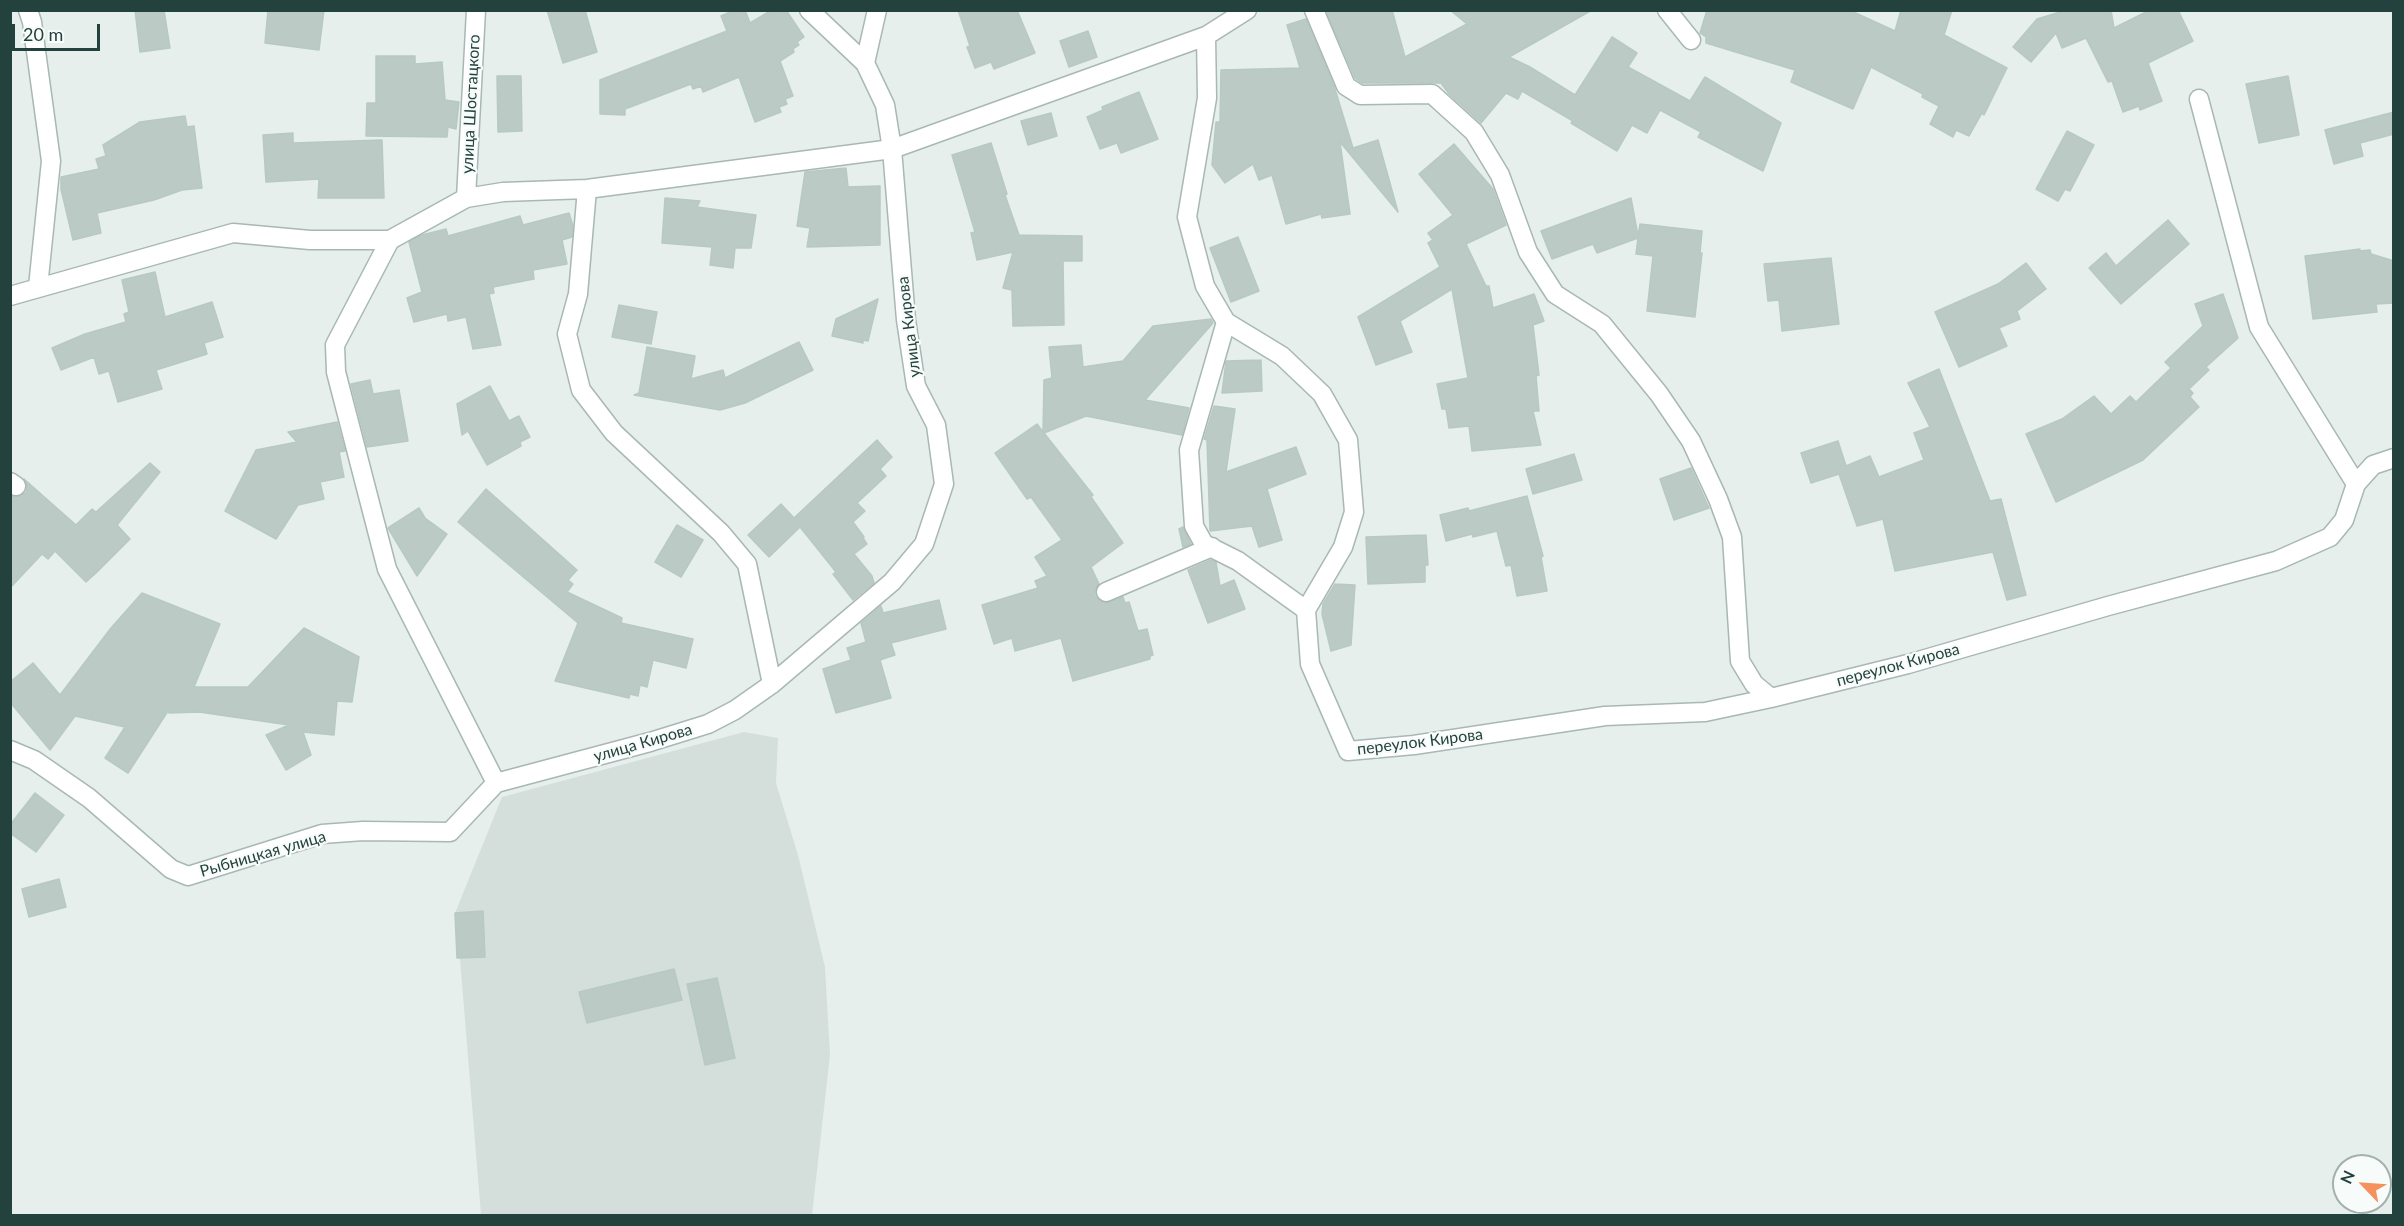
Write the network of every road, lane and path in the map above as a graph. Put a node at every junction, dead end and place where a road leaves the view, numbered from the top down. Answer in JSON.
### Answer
{"nodes":[{"id":1,"x":28,"y":10,"type":"edge"},
{"id":2,"x":476,"y":10,"type":"edge"},
{"id":3,"x":809,"y":10,"type":"edge"},
{"id":4,"x":877,"y":10,"type":"edge"},
{"id":5,"x":1247,"y":10,"type":"edge"},
{"id":6,"x":1314,"y":10,"type":"edge"},
{"id":7,"x":1667,"y":10,"type":"edge"},
{"id":8,"x":1206,"y":36,"type":"junction"},
{"id":9,"x":1691,"y":40,"type":"dead end"},
{"id":10,"x":865,"y":63,"type":"junction"},
{"id":11,"x":2199,"y":99,"type":"dead end"},
{"id":12,"x":892,"y":149,"type":"junction"},
{"id":13,"x":587,"y":189,"type":"junction"},
{"id":14,"x":466,"y":198,"type":"junction"},
{"id":15,"x":390,"y":240,"type":"junction"},
{"id":16,"x":38,"y":287,"type":"junction"},
{"id":17,"x":10,"y":296,"type":"edge"},
{"id":18,"x":1226,"y":322,"type":"junction"},
{"id":19,"x":2394,"y":458,"type":"edge"},
{"id":20,"x":2356,"y":484,"type":"junction"},
{"id":21,"x":1212,"y":548,"type":"junction"},
{"id":22,"x":1106,"y":592,"type":"dead end"},
{"id":23,"x":1306,"y":610,"type":"junction"},
{"id":24,"x":772,"y":684,"type":"junction"},
{"id":25,"x":1771,"y":698,"type":"junction"},
{"id":26,"x":10,"y":750,"type":"edge"},
{"id":27,"x":496,"y":783,"type":"junction"}],
"edges":[{"from":1,"to":16,"type":"street"},
{"from":2,"to":14,"type":"street","name":"улица Шостацкого"},
{"from":3,"to":10,"type":"street"},
{"from":4,"to":10,"type":"street"},
{"from":5,"to":8,"type":"street"},
{"from":6,"to":25,"type":"street"},
{"from":7,"to":9,"type":"street"},
{"from":8,"to":12,"type":"street"},
{"from":8,"to":18,"type":"street"},
{"from":10,"to":12,"type":"street","name":"улица Кирова"},
{"from":11,"to":20,"type":"street"},
{"from":12,"to":13,"type":"street"},
{"from":12,"to":24,"type":"street","name":"улица Кирова"},
{"from":13,"to":14,"type":"street"},
{"from":13,"to":24,"type":"street"},
{"from":14,"to":15,"type":"street"},
{"from":15,"to":16,"type":"street"},
{"from":15,"to":27,"type":"street"},
{"from":16,"to":17,"type":"street"},
{"from":18,"to":21,"type":"street"},
{"from":18,"to":23,"type":"street"},
{"from":19,"to":20,"type":"street","name":"переулок Кирова"},
{"from":20,"to":25,"type":"street","name":"переулок Кирова"},
{"from":21,"to":22,"type":"street"},
{"from":21,"to":23,"type":"street"},
{"from":23,"to":25,"type":"street","name":"переулок Кирова"},
{"from":24,"to":27,"type":"street","name":"улица Кирова"},
{"from":26,"to":27,"type":"street","name":"Рыбницкая улица"}]}
